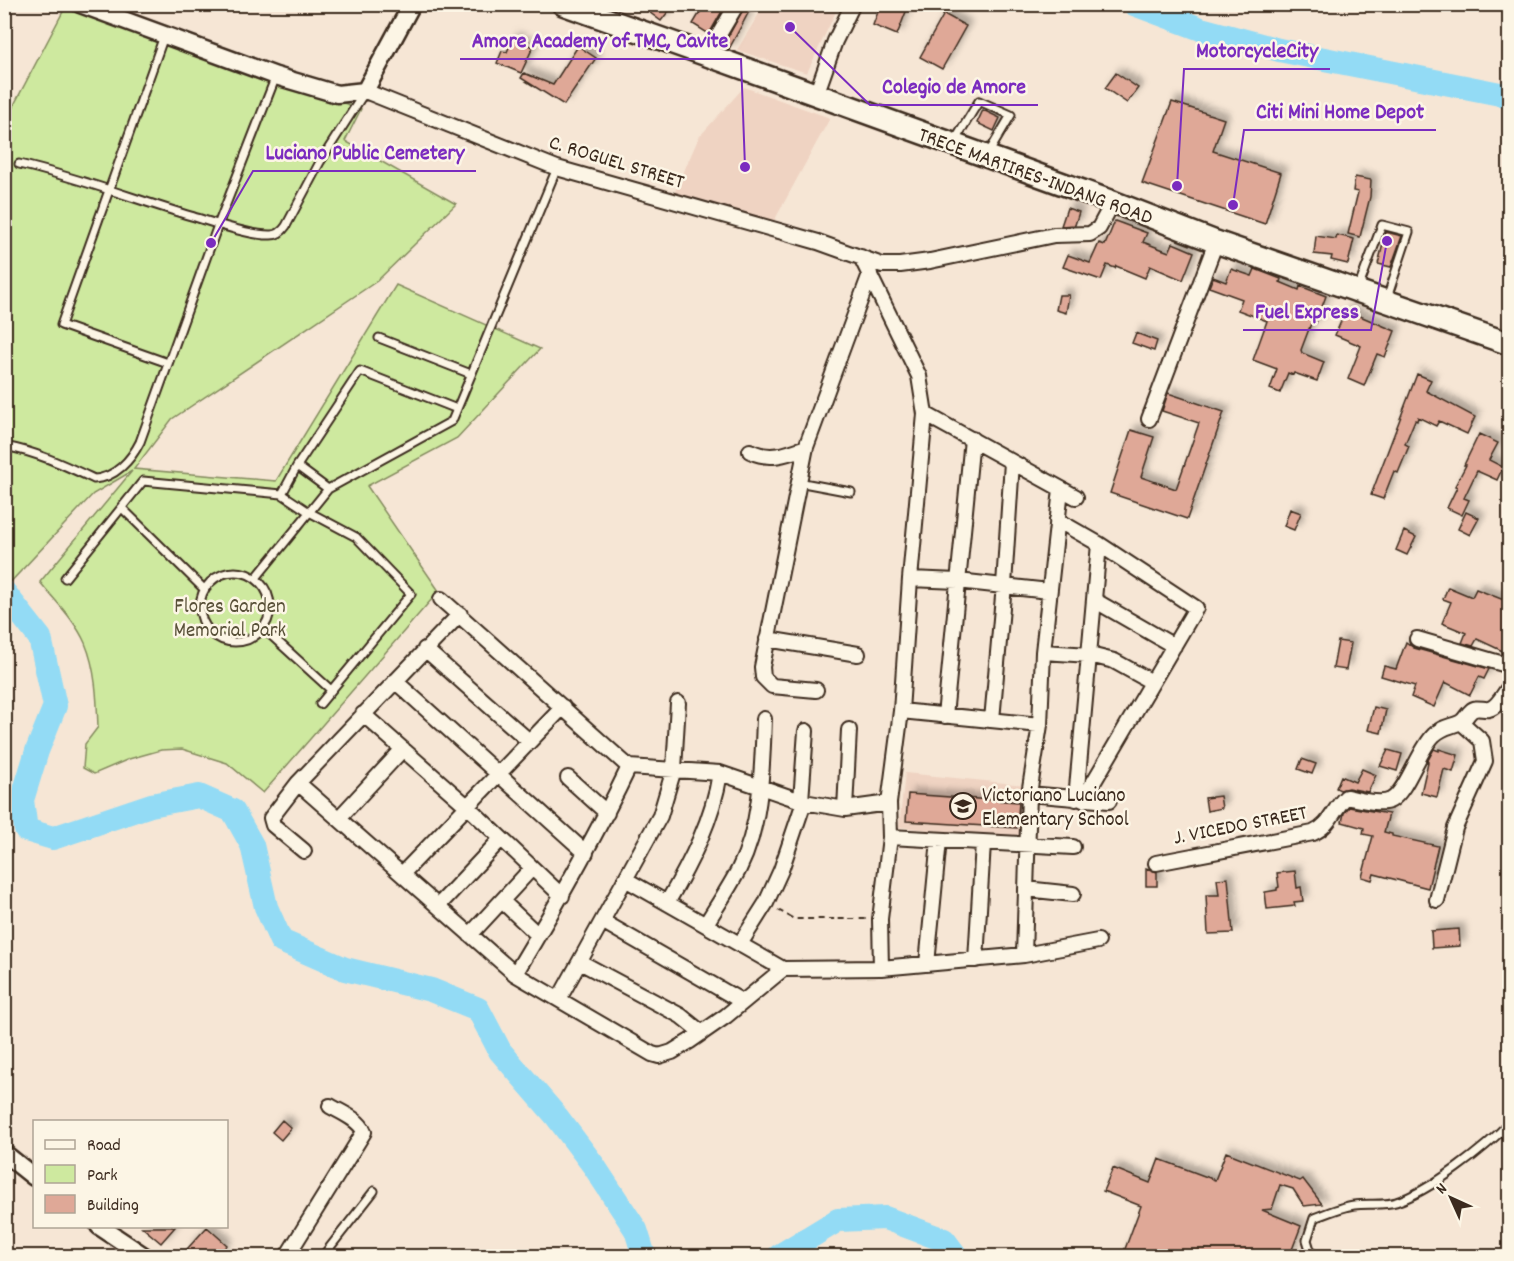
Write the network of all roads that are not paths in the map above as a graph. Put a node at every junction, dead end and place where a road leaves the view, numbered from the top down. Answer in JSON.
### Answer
{"nodes":[{"id":1,"x":80,"y":4,"type":"edge"},
{"id":2,"x":412,"y":4,"type":"edge"},
{"id":3,"x":563,"y":4,"type":"edge"},
{"id":4,"x":737,"y":4,"type":"edge"},
{"id":5,"x":854,"y":4,"type":"edge"},
{"id":6,"x":164,"y":35,"type":"junction"},
{"id":7,"x":707,"y":55,"type":"junction"},
{"id":8,"x":276,"y":76,"type":"junction"},
{"id":9,"x":365,"y":91,"type":"junction"},
{"id":10,"x":816,"y":94,"type":"junction"},
{"id":11,"x":953,"y":144,"type":"junction"},
{"id":12,"x":987,"y":156,"type":"junction"},
{"id":13,"x":19,"y":164,"type":"dead end"},
{"id":14,"x":557,"y":168,"type":"junction"},
{"id":15,"x":108,"y":191,"type":"junction"},
{"id":16,"x":1113,"y":202,"type":"junction"},
{"id":17,"x":219,"y":225,"type":"junction"},
{"id":18,"x":1215,"y":242,"type":"junction"},
{"id":19,"x":861,"y":257,"type":"junction"},
{"id":20,"x":870,"y":274,"type":"junction"},
{"id":21,"x":1357,"y":292,"type":"junction"},
{"id":22,"x":1386,"y":302,"type":"junction"},
{"id":23,"x":379,"y":338,"type":"dead end"},
{"id":24,"x":1509,"y":344,"type":"edge"},
{"id":25,"x":168,"y":363,"type":"junction"},
{"id":26,"x":471,"y":374,"type":"junction"},
{"id":27,"x":457,"y":409,"type":"junction"},
{"id":28,"x":925,"y":414,"type":"junction"},
{"id":29,"x":1149,"y":419,"type":"dead end"},
{"id":30,"x":972,"y":439,"type":"junction"},
{"id":31,"x":4,"y":446,"type":"edge"},
{"id":32,"x":806,"y":447,"type":"junction"},
{"id":33,"x":750,"y":451,"type":"dead end"},
{"id":34,"x":1012,"y":462,"type":"junction"},
{"id":35,"x":297,"y":466,"type":"junction"},
{"id":36,"x":798,"y":482,"type":"junction"},
{"id":37,"x":328,"y":489,"type":"junction"},
{"id":38,"x":1061,"y":489,"type":"junction"},
{"id":39,"x":851,"y":492,"type":"dead end"},
{"id":40,"x":282,"y":494,"type":"junction"},
{"id":41,"x":1076,"y":497,"type":"dead end"},
{"id":42,"x":122,"y":508,"type":"junction"},
{"id":43,"x":309,"y":512,"type":"junction"},
{"id":44,"x":1057,"y":520,"type":"junction"},
{"id":45,"x":1099,"y":544,"type":"junction"},
{"id":46,"x":65,"y":578,"type":"dead end"},
{"id":47,"x":256,"y":578,"type":"junction"},
{"id":48,"x":910,"y":579,"type":"junction"},
{"id":49,"x":958,"y":581,"type":"junction"},
{"id":50,"x":1004,"y":585,"type":"junction"},
{"id":51,"x":204,"y":589,"type":"junction"},
{"id":52,"x":1049,"y":591,"type":"junction"},
{"id":53,"x":441,"y":599,"type":"dead end"},
{"id":54,"x":1094,"y":600,"type":"junction"},
{"id":55,"x":460,"y":614,"type":"junction"},
{"id":56,"x":263,"y":628,"type":"junction"},
{"id":57,"x":767,"y":639,"type":"junction"},
{"id":58,"x":1417,"y":639,"type":"dead end"},
{"id":59,"x":1174,"y":646,"type":"junction"},
{"id":60,"x":425,"y":649,"type":"junction"},
{"id":61,"x":1043,"y":652,"type":"junction"},
{"id":62,"x":858,"y":654,"type":"dead end"},
{"id":63,"x":1090,"y":655,"type":"junction"},
{"id":64,"x":1509,"y":666,"type":"edge"},
{"id":65,"x":395,"y":681,"type":"junction"},
{"id":66,"x":1152,"y":682,"type":"junction"},
{"id":67,"x":1509,"y":686,"type":"edge"},
{"id":68,"x":331,"y":690,"type":"junction"},
{"id":69,"x":816,"y":690,"type":"dead end"},
{"id":70,"x":678,"y":703,"type":"dead end"},
{"id":71,"x":320,"y":704,"type":"dead end"},
{"id":72,"x":563,"y":707,"type":"junction"},
{"id":73,"x":901,"y":711,"type":"junction"},
{"id":74,"x":363,"y":714,"type":"junction"},
{"id":75,"x":945,"y":716,"type":"junction"},
{"id":76,"x":764,"y":719,"type":"dead end"},
{"id":77,"x":992,"y":720,"type":"junction"},
{"id":78,"x":1462,"y":723,"type":"junction"},
{"id":79,"x":1040,"y":725,"type":"junction"},
{"id":80,"x":849,"y":730,"type":"dead end"},
{"id":81,"x":806,"y":731,"type":"dead end"},
{"id":82,"x":529,"y":741,"type":"junction"},
{"id":83,"x":403,"y":749,"type":"junction"},
{"id":84,"x":629,"y":767,"type":"junction"},
{"id":85,"x":674,"y":769,"type":"junction"},
{"id":86,"x":720,"y":773,"type":"junction"},
{"id":87,"x":498,"y":774,"type":"junction"},
{"id":88,"x":568,"y":777,"type":"dead end"},
{"id":89,"x":298,"y":783,"type":"junction"},
{"id":90,"x":762,"y":788,"type":"junction"},
{"id":91,"x":1029,"y":794,"type":"junction"},
{"id":92,"x":1080,"y":799,"type":"junction"},
{"id":93,"x":802,"y":801,"type":"junction"},
{"id":94,"x":1109,"y":801,"type":"dead end"},
{"id":95,"x":889,"y":803,"type":"junction"},
{"id":96,"x":467,"y":806,"type":"junction"},
{"id":97,"x":845,"y":809,"type":"junction"},
{"id":98,"x":607,"y":813,"type":"junction"},
{"id":99,"x":339,"y":818,"type":"junction"},
{"id":100,"x":890,"y":837,"type":"junction"},
{"id":101,"x":501,"y":839,"type":"junction"},
{"id":102,"x":939,"y":840,"type":"junction"},
{"id":103,"x":983,"y":843,"type":"junction"},
{"id":104,"x":1028,"y":846,"type":"junction"},
{"id":105,"x":1073,"y":847,"type":"dead end"},
{"id":106,"x":304,"y":851,"type":"dead end"},
{"id":107,"x":586,"y":853,"type":"junction"},
{"id":108,"x":1156,"y":862,"type":"dead end"},
{"id":109,"x":532,"y":868,"type":"junction"},
{"id":110,"x":402,"y":874,"type":"junction"},
{"id":111,"x":625,"y":879,"type":"junction"},
{"id":112,"x":1026,"y":889,"type":"junction"},
{"id":113,"x":1073,"y":894,"type":"dead end"},
{"id":114,"x":562,"y":896,"type":"junction"},
{"id":115,"x":1437,"y":900,"type":"dead end"},
{"id":116,"x":502,"y":901,"type":"junction"},
{"id":117,"x":668,"y":903,"type":"junction"},
{"id":118,"x":438,"y":906,"type":"junction"},
{"id":119,"x":602,"y":921,"type":"junction"},
{"id":120,"x":706,"y":924,"type":"junction"},
{"id":121,"x":471,"y":935,"type":"junction"},
{"id":122,"x":538,"y":935,"type":"junction"},
{"id":123,"x":1098,"y":941,"type":"dead end"},
{"id":124,"x":740,"y":944,"type":"junction"},
{"id":125,"x":1024,"y":955,"type":"junction"},
{"id":126,"x":976,"y":960,"type":"junction"},
{"id":127,"x":580,"y":962,"type":"junction"},
{"id":128,"x":927,"y":964,"type":"junction"},
{"id":129,"x":881,"y":968,"type":"junction"},
{"id":130,"x":783,"y":969,"type":"junction"},
{"id":131,"x":515,"y":974,"type":"junction"},
{"id":132,"x":559,"y":999,"type":"junction"},
{"id":133,"x":743,"y":1002,"type":"junction"},
{"id":134,"x":702,"y":1033,"type":"junction"},
{"id":135,"x":330,"y":1106,"type":"dead end"},
{"id":136,"x":1509,"y":1122,"type":"edge"},
{"id":137,"x":4,"y":1153,"type":"edge"},
{"id":138,"x":33,"y":1176,"type":"edge"},
{"id":139,"x":374,"y":1191,"type":"dead end"},
{"id":140,"x":100,"y":1228,"type":"edge"},
{"id":141,"x":144,"y":1257,"type":"edge"},
{"id":142,"x":286,"y":1257,"type":"edge"},
{"id":143,"x":323,"y":1257,"type":"edge"},
{"id":144,"x":1312,"y":1257,"type":"edge"}],
"edges":[{"from":1,"to":6,"type":"street"},
{"from":2,"to":9,"type":"street"},
{"from":3,"to":7,"type":"main road","name":"TRECE MARTIRES-INDANG ROAD"},
{"from":4,"to":7,"type":"street"},
{"from":5,"to":10,"type":"street"},
{"from":6,"to":8,"type":"street"},
{"from":6,"to":15,"type":"lane"},
{"from":7,"to":10,"type":"main road","name":"TRECE MARTIRES-INDANG ROAD"},
{"from":8,"to":9,"type":"street"},
{"from":8,"to":17,"type":"lane"},
{"from":9,"to":14,"type":"street","name":"C. ROGUEL STREET"},
{"from":9,"to":17,"type":"lane"},
{"from":10,"to":11,"type":"main road","name":"TRECE MARTIRES-INDANG ROAD"},
{"from":11,"to":12,"type":"main road","name":"TRECE MARTIRES-INDANG ROAD"},
{"from":11,"to":12,"type":"lane"},
{"from":12,"to":16,"type":"main road","name":"TRECE MARTIRES-INDANG ROAD"},
{"from":13,"to":15,"type":"lane"},
{"from":14,"to":19,"type":"street","name":"C. ROGUEL STREET"},
{"from":14,"to":26,"type":"lane"},
{"from":15,"to":17,"type":"lane"},
{"from":15,"to":25,"type":"lane"},
{"from":16,"to":18,"type":"main road","name":"TRECE MARTIRES-INDANG ROAD"},
{"from":16,"to":19,"type":"street","name":"C. ROGUEL STREET"},
{"from":17,"to":25,"type":"lane"},
{"from":18,"to":21,"type":"main road","name":"TRECE MARTIRES-INDANG ROAD"},
{"from":18,"to":29,"type":"street"},
{"from":19,"to":20,"type":"street"},
{"from":20,"to":28,"type":"street"},
{"from":20,"to":32,"type":"street"},
{"from":21,"to":22,"type":"main road","name":"TRECE MARTIRES-INDANG ROAD"},
{"from":21,"to":22,"type":"lane"},
{"from":22,"to":24,"type":"main road","name":"TRECE MARTIRES-INDANG ROAD"},
{"from":23,"to":26,"type":"lane"},
{"from":25,"to":31,"type":"lane"},
{"from":26,"to":27,"type":"lane"},
{"from":27,"to":35,"type":"lane"},
{"from":27,"to":37,"type":"lane"},
{"from":28,"to":30,"type":"street"},
{"from":28,"to":48,"type":"street"},
{"from":30,"to":34,"type":"street"},
{"from":30,"to":49,"type":"street"},
{"from":32,"to":33,"type":"street"},
{"from":32,"to":36,"type":"street"},
{"from":34,"to":38,"type":"street"},
{"from":34,"to":50,"type":"street"},
{"from":35,"to":37,"type":"lane"},
{"from":35,"to":40,"type":"lane"},
{"from":36,"to":39,"type":"lane"},
{"from":36,"to":57,"type":"street"},
{"from":37,"to":43,"type":"lane"},
{"from":38,"to":41,"type":"street"},
{"from":38,"to":44,"type":"street"},
{"from":40,"to":42,"type":"lane"},
{"from":40,"to":43,"type":"lane"},
{"from":42,"to":46,"type":"lane"},
{"from":42,"to":51,"type":"lane"},
{"from":43,"to":47,"type":"lane"},
{"from":43,"to":68,"type":"lane"},
{"from":44,"to":45,"type":"street"},
{"from":44,"to":52,"type":"street"},
{"from":45,"to":54,"type":"street"},
{"from":45,"to":59,"type":"street"},
{"from":47,"to":51,"type":"lane"},
{"from":47,"to":56,"type":"lane"},
{"from":48,"to":49,"type":"street"},
{"from":48,"to":73,"type":"street"},
{"from":49,"to":50,"type":"street"},
{"from":49,"to":75,"type":"street"},
{"from":50,"to":52,"type":"street"},
{"from":50,"to":77,"type":"street"},
{"from":51,"to":56,"type":"lane"},
{"from":52,"to":61,"type":"street"},
{"from":53,"to":55,"type":"street"},
{"from":54,"to":59,"type":"street"},
{"from":54,"to":63,"type":"street"},
{"from":55,"to":60,"type":"street"},
{"from":55,"to":72,"type":"street"},
{"from":56,"to":68,"type":"lane"},
{"from":57,"to":62,"type":"street"},
{"from":57,"to":69,"type":"street"},
{"from":58,"to":64,"type":"street"},
{"from":59,"to":66,"type":"street"},
{"from":60,"to":65,"type":"street"},
{"from":60,"to":82,"type":"street"},
{"from":61,"to":63,"type":"street"},
{"from":61,"to":79,"type":"street"},
{"from":63,"to":66,"type":"street"},
{"from":63,"to":92,"type":"street"},
{"from":65,"to":74,"type":"street"},
{"from":65,"to":87,"type":"street"},
{"from":66,"to":92,"type":"street"},
{"from":67,"to":78,"type":"street","name":"J. VICEDO STREET"},
{"from":68,"to":71,"type":"lane"},
{"from":70,"to":85,"type":"street"},
{"from":72,"to":82,"type":"street"},
{"from":72,"to":84,"type":"street"},
{"from":73,"to":75,"type":"street"},
{"from":73,"to":95,"type":"street"},
{"from":74,"to":83,"type":"street"},
{"from":74,"to":89,"type":"street"},
{"from":75,"to":77,"type":"street"},
{"from":76,"to":90,"type":"street"},
{"from":77,"to":79,"type":"street"},
{"from":78,"to":108,"type":"street","name":"J. VICEDO STREET"},
{"from":78,"to":115,"type":"street"},
{"from":79,"to":91,"type":"street"},
{"from":80,"to":97,"type":"street"},
{"from":81,"to":93,"type":"street"},
{"from":82,"to":87,"type":"street"},
{"from":83,"to":96,"type":"street"},
{"from":83,"to":99,"type":"street"},
{"from":84,"to":85,"type":"street"},
{"from":84,"to":98,"type":"street"},
{"from":85,"to":86,"type":"street"},
{"from":85,"to":111,"type":"street"},
{"from":86,"to":90,"type":"street"},
{"from":86,"to":117,"type":"street"},
{"from":87,"to":96,"type":"street"},
{"from":87,"to":107,"type":"street"},
{"from":88,"to":98,"type":"street"},
{"from":89,"to":99,"type":"street"},
{"from":89,"to":106,"type":"street"},
{"from":90,"to":93,"type":"street"},
{"from":90,"to":120,"type":"street"},
{"from":91,"to":92,"type":"street"},
{"from":91,"to":104,"type":"street"},
{"from":92,"to":94,"type":"street"},
{"from":93,"to":97,"type":"street"},
{"from":93,"to":124,"type":"street"},
{"from":95,"to":97,"type":"street"},
{"from":95,"to":100,"type":"street"},
{"from":96,"to":101,"type":"street"},
{"from":96,"to":110,"type":"street"},
{"from":98,"to":107,"type":"street"},
{"from":99,"to":110,"type":"street"},
{"from":100,"to":102,"type":"street"},
{"from":100,"to":129,"type":"street"},
{"from":101,"to":109,"type":"street"},
{"from":101,"to":118,"type":"street"},
{"from":102,"to":103,"type":"street"},
{"from":102,"to":128,"type":"street"},
{"from":103,"to":104,"type":"street"},
{"from":103,"to":126,"type":"street"},
{"from":104,"to":105,"type":"street"},
{"from":104,"to":112,"type":"street"},
{"from":107,"to":114,"type":"street"},
{"from":109,"to":114,"type":"street"},
{"from":109,"to":116,"type":"street"},
{"from":110,"to":118,"type":"street"},
{"from":111,"to":117,"type":"street"},
{"from":111,"to":119,"type":"street"},
{"from":112,"to":113,"type":"street"},
{"from":112,"to":125,"type":"street"},
{"from":114,"to":122,"type":"street"},
{"from":116,"to":121,"type":"street"},
{"from":116,"to":122,"type":"street"},
{"from":117,"to":120,"type":"street"},
{"from":118,"to":121,"type":"street"},
{"from":119,"to":127,"type":"street"},
{"from":119,"to":133,"type":"street"},
{"from":120,"to":124,"type":"street"},
{"from":121,"to":131,"type":"street"},
{"from":122,"to":131,"type":"street"},
{"from":123,"to":125,"type":"street"},
{"from":124,"to":130,"type":"street"},
{"from":125,"to":126,"type":"street"},
{"from":126,"to":128,"type":"street"},
{"from":127,"to":132,"type":"street"},
{"from":127,"to":134,"type":"street"},
{"from":128,"to":129,"type":"street"},
{"from":129,"to":130,"type":"street"},
{"from":130,"to":133,"type":"street"},
{"from":131,"to":132,"type":"street"},
{"from":132,"to":134,"type":"street"},
{"from":133,"to":134,"type":"street"},
{"from":135,"to":142,"type":"street"},
{"from":136,"to":144,"type":"lane"},
{"from":137,"to":138,"type":"street"},
{"from":139,"to":143,"type":"lane"},
{"from":140,"to":141,"type":"street"}]}
